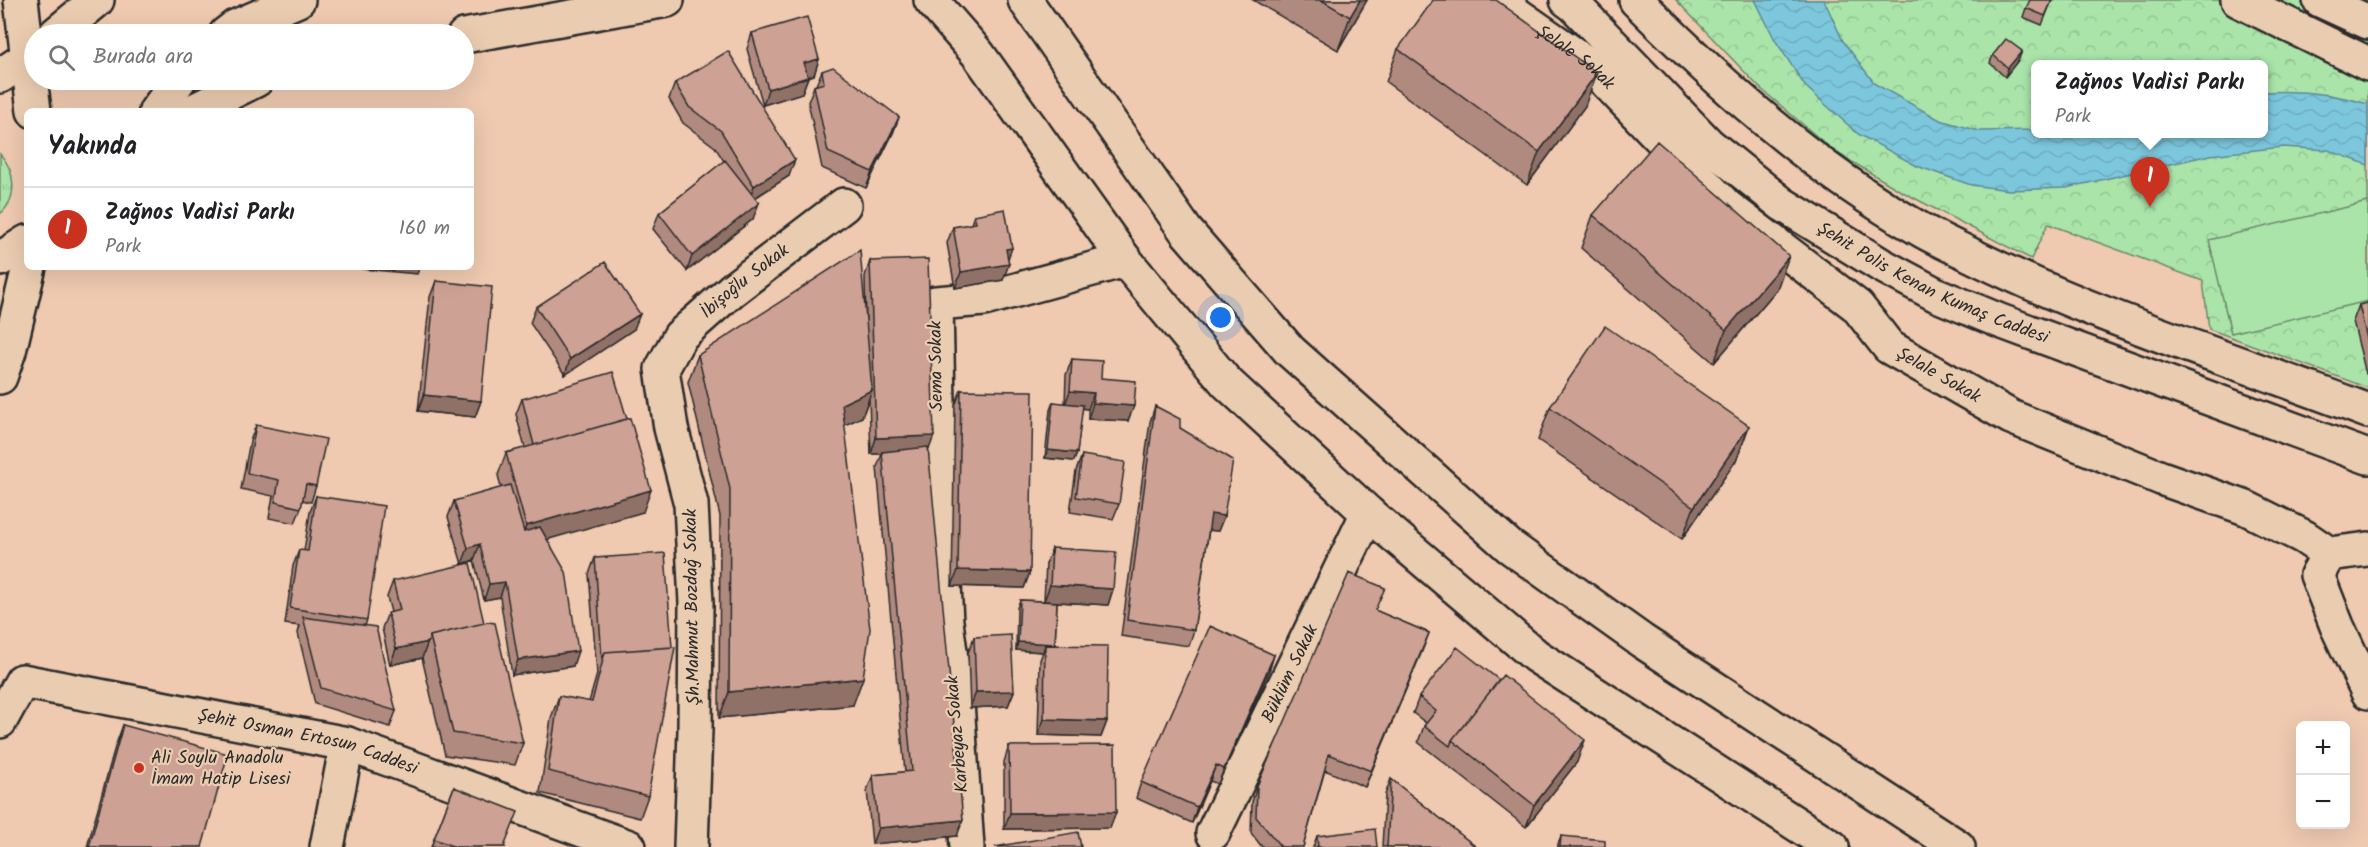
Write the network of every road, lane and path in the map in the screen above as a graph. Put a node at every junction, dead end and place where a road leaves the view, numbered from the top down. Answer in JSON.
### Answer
{"nodes":[{"id":1,"x":21,"y":0,"type":"edge"},
{"id":2,"x":97,"y":0,"type":"edge"},
{"id":3,"x":298,"y":0,"type":"edge"},
{"id":4,"x":667,"y":0,"type":"edge"},
{"id":5,"x":931,"y":0,"type":"edge"},
{"id":6,"x":1025,"y":0,"type":"edge"},
{"id":7,"x":1496,"y":0,"type":"edge"},
{"id":8,"x":1567,"y":0,"type":"edge"},
{"id":9,"x":1636,"y":0,"type":"edge"},
{"id":10,"x":2238,"y":0,"type":"edge"},
{"id":11,"x":2320,"y":0,"type":"edge"},
{"id":12,"x":2368,"y":22,"type":"edge"},
{"id":13,"x":25,"y":24,"type":"edge"},
{"id":14,"x":68,"y":24,"type":"edge"},
{"id":15,"x":242,"y":24,"type":"edge"},
{"id":16,"x":474,"y":34,"type":"edge"},
{"id":17,"x":24,"y":61,"type":"edge"},
{"id":18,"x":2368,"y":64,"type":"edge"},
{"id":19,"x":0,"y":76,"type":"edge"},
{"id":20,"x":33,"y":90,"type":"edge"},
{"id":21,"x":172,"y":90,"type":"edge"},
{"id":22,"x":236,"y":90,"type":"edge"},
{"id":23,"x":34,"y":108,"type":"edge"},
{"id":24,"x":158,"y":108,"type":"edge"},
{"id":25,"x":199,"y":108,"type":"edge"},
{"id":26,"x":844,"y":205,"type":"dead end"},
{"id":27,"x":24,"y":244,"type":"edge"},
{"id":28,"x":0,"y":259,"type":"edge"},
{"id":29,"x":1125,"y":260,"type":"junction"},
{"id":30,"x":28,"y":270,"type":"edge"},
{"id":31,"x":662,"y":369,"type":"joint"},
{"id":32,"x":0,"y":377,"type":"edge"},
{"id":33,"x":2368,"y":411,"type":"edge"},
{"id":34,"x":2368,"y":457,"type":"edge"},
{"id":35,"x":1368,"y":513,"type":"junction"},
{"id":36,"x":2368,"y":549,"type":"edge"},
{"id":37,"x":2329,"y":554,"type":"junction"},
{"id":38,"x":946,"y":622,"type":"joint"},
{"id":39,"x":2368,"y":692,"type":"edge"},
{"id":40,"x":0,"y":721,"type":"edge"},
{"id":41,"x":347,"y":744,"type":"junction"},
{"id":42,"x":1213,"y":832,"type":"dead end"},
{"id":43,"x":327,"y":847,"type":"edge"},
{"id":44,"x":629,"y":847,"type":"edge"},
{"id":45,"x":691,"y":847,"type":"edge"},
{"id":46,"x":966,"y":847,"type":"edge"},
{"id":47,"x":1832,"y":847,"type":"edge"},
{"id":48,"x":1958,"y":847,"type":"edge"}],
"edges":[{"from":1,"to":13,"type":"street"},
{"from":2,"to":14,"type":"street"},
{"from":3,"to":15,"type":"street"},
{"from":4,"to":16,"type":"street"},
{"from":5,"to":29,"type":"street"},
{"from":6,"to":48,"type":"street"},
{"from":7,"to":37,"type":"street","name":"Şelale Sokak"},
{"from":8,"to":34,"type":"street","name":"Şehit Polis Kenan Kumaş Caddesi"},
{"from":9,"to":33,"type":"street"},
{"from":10,"to":18,"type":"street"},
{"from":11,"to":12,"type":"street"},
{"from":17,"to":19,"type":"street"},
{"from":20,"to":23,"type":"street"},
{"from":21,"to":24,"type":"street"},
{"from":22,"to":25,"type":"street"},
{"from":26,"to":31,"type":"street","name":"İbişoğlu Sokak"},
{"from":27,"to":28,"type":"street"},
{"from":29,"to":35,"type":"street"},
{"from":29,"to":38,"type":"street","name":"Sema Sokak"},
{"from":30,"to":32,"type":"street"},
{"from":31,"to":45,"type":"street","name":"Şh.Mahmut Bozdağ Sokak"},
{"from":35,"to":42,"type":"street","name":"Büklüm Sokak"},
{"from":35,"to":47,"type":"street"},
{"from":36,"to":37,"type":"street"},
{"from":37,"to":39,"type":"street"},
{"from":38,"to":46,"type":"street","name":"Karbeyaz Sokak"},
{"from":40,"to":41,"type":"street","name":"Şehit Osman Ertosun Caddesi"},
{"from":41,"to":43,"type":"street"},
{"from":41,"to":44,"type":"street","name":"Şehit Osman Ertosun Caddesi"}]}
